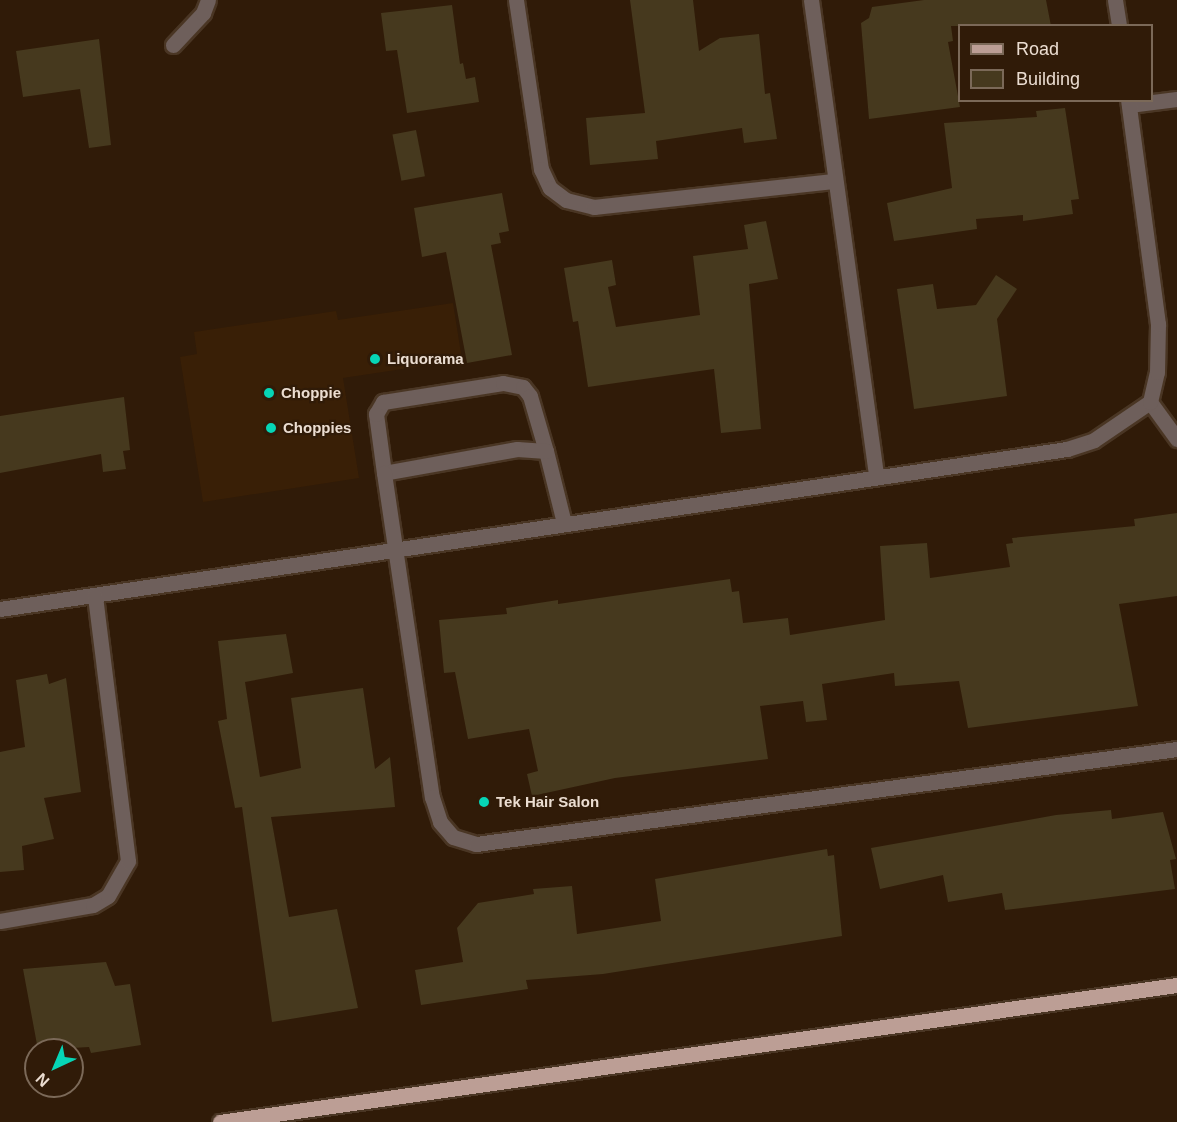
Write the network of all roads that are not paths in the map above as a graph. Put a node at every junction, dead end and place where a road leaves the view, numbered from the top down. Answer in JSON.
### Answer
{"nodes":[{"id":1,"x":208,"y":0,"type":"edge"},
{"id":2,"x":516,"y":0,"type":"edge"},
{"id":3,"x":811,"y":0,"type":"edge"},
{"id":4,"x":1115,"y":0,"type":"edge"},
{"id":5,"x":1119,"y":24,"type":"edge"},
{"id":6,"x":173,"y":45,"type":"dead end"},
{"id":7,"x":1177,"y":99,"type":"edge"},
{"id":8,"x":1153,"y":101,"type":"edge"},
{"id":9,"x":1129,"y":103,"type":"edge"},
{"id":10,"x":833,"y":181,"type":"junction"},
{"id":11,"x":1150,"y":402,"type":"junction"},
{"id":12,"x":1177,"y":439,"type":"edge"},
{"id":13,"x":546,"y":451,"type":"junction"},
{"id":14,"x":384,"y":473,"type":"junction"},
{"id":15,"x":876,"y":477,"type":"junction"},
{"id":16,"x":564,"y":523,"type":"junction"},
{"id":17,"x":397,"y":547,"type":"junction"},
{"id":18,"x":95,"y":596,"type":"junction"},
{"id":19,"x":0,"y":609,"type":"edge"},
{"id":20,"x":1177,"y":749,"type":"edge"},
{"id":21,"x":0,"y":921,"type":"edge"},
{"id":22,"x":1177,"y":985,"type":"edge"},
{"id":23,"x":220,"y":1122,"type":"edge"}],
"edges":[{"from":1,"to":6,"type":"street"},
{"from":2,"to":10,"type":"street"},
{"from":3,"to":10,"type":"street"},
{"from":4,"to":5,"type":"street"},
{"from":7,"to":8,"type":"street"},
{"from":9,"to":11,"type":"street"},
{"from":10,"to":15,"type":"street"},
{"from":11,"to":12,"type":"street"},
{"from":11,"to":15,"type":"street"},
{"from":13,"to":14,"type":"street"},
{"from":13,"to":14,"type":"street"},
{"from":13,"to":16,"type":"street"},
{"from":14,"to":17,"type":"street"},
{"from":15,"to":16,"type":"street"},
{"from":16,"to":17,"type":"street"},
{"from":17,"to":18,"type":"street"},
{"from":17,"to":20,"type":"street"},
{"from":18,"to":19,"type":"street"},
{"from":18,"to":21,"type":"street"},
{"from":22,"to":23,"type":"main road"}]}
